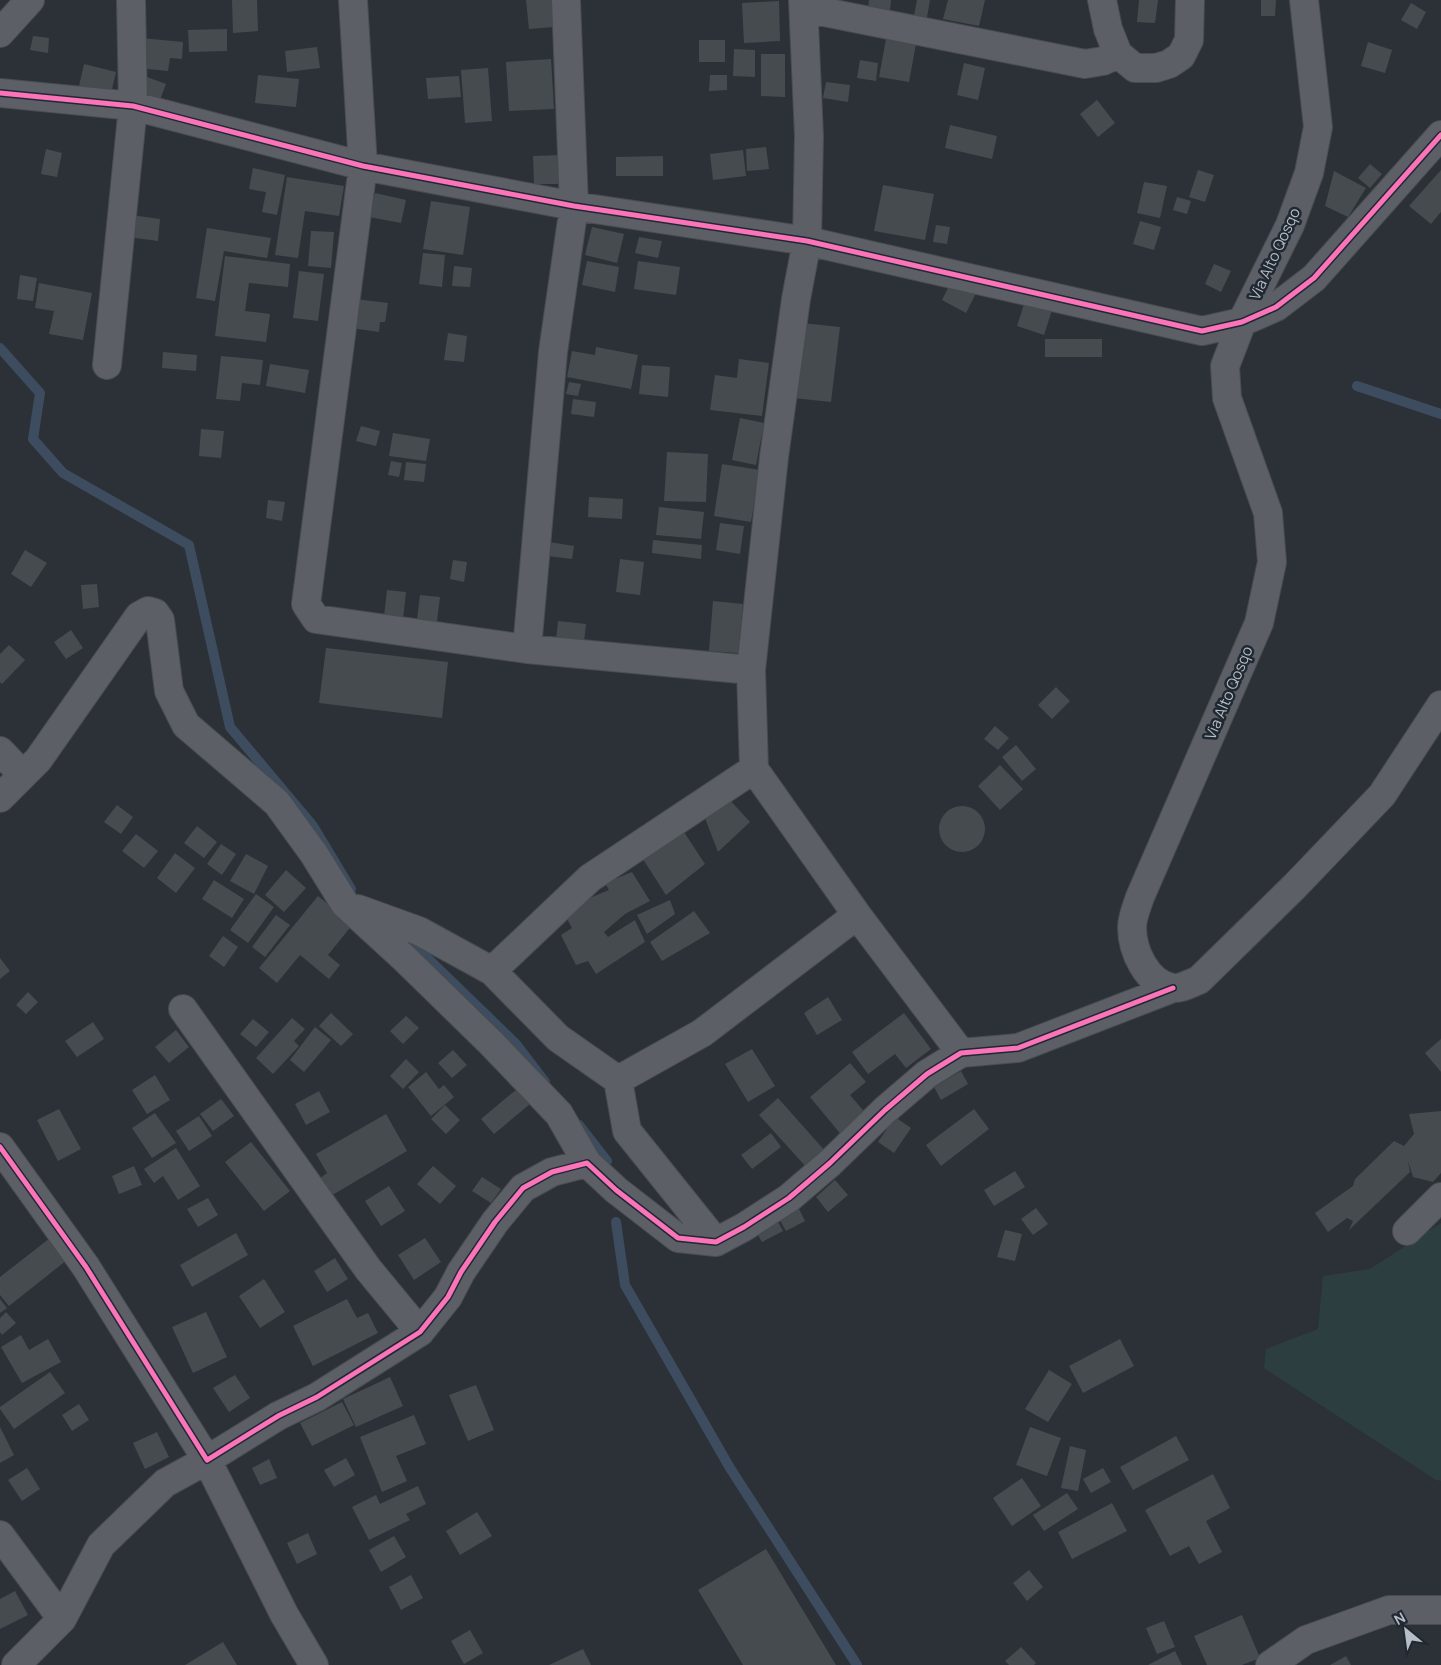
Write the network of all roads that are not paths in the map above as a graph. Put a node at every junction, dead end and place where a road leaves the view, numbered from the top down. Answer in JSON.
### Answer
{"nodes":[{"id":1,"x":30,"y":0,"type":"edge"},
{"id":2,"x":131,"y":0,"type":"edge"},
{"id":3,"x":353,"y":0,"type":"edge"},
{"id":4,"x":566,"y":0,"type":"edge"},
{"id":5,"x":1102,"y":0,"type":"edge"},
{"id":6,"x":1190,"y":0,"type":"edge"},
{"id":7,"x":1304,"y":0,"type":"edge"},
{"id":8,"x":804,"y":4,"type":"edge"},
{"id":9,"x":0,"y":33,"type":"edge"},
{"id":10,"x":1118,"y":54,"type":"junction"},
{"id":11,"x":0,"y":92,"type":"edge"},
{"id":12,"x":133,"y":106,"type":"junction"},
{"id":13,"x":1441,"y":135,"type":"edge"},
{"id":14,"x":363,"y":166,"type":"junction"},
{"id":15,"x":574,"y":206,"type":"junction"},
{"id":16,"x":807,"y":241,"type":"junction"},
{"id":17,"x":1242,"y":322,"type":"junction"},
{"id":18,"x":107,"y":365,"type":"dead end"},
{"id":19,"x":526,"y":649,"type":"junction"},
{"id":20,"x":751,"y":670,"type":"junction"},
{"id":21,"x":1441,"y":705,"type":"edge"},
{"id":22,"x":0,"y":751,"type":"edge"},
{"id":23,"x":754,"y":769,"type":"junction"},
{"id":24,"x":23,"y":776,"type":"junction"},
{"id":25,"x":0,"y":798,"type":"edge"},
{"id":26,"x":345,"y":904,"type":"junction"},
{"id":27,"x":857,"y":915,"type":"junction"},
{"id":28,"x":492,"y":971,"type":"junction"},
{"id":29,"x":1173,"y":988,"type":"junction"},
{"id":30,"x":183,"y":1009,"type":"dead end"},
{"id":31,"x":961,"y":1053,"type":"junction"},
{"id":32,"x":618,"y":1080,"type":"junction"},
{"id":33,"x":0,"y":1147,"type":"edge"},
{"id":34,"x":587,"y":1164,"type":"junction"},
{"id":35,"x":1441,"y":1196,"type":"edge"},
{"id":36,"x":1407,"y":1231,"type":"dead end"},
{"id":37,"x":716,"y":1242,"type":"junction"},
{"id":38,"x":420,"y":1332,"type":"junction"},
{"id":39,"x":207,"y":1460,"type":"junction"},
{"id":40,"x":0,"y":1535,"type":"edge"},
{"id":41,"x":1441,"y":1610,"type":"edge"},
{"id":42,"x":62,"y":1619,"type":"junction"},
{"id":43,"x":16,"y":1665,"type":"edge"},
{"id":44,"x":314,"y":1665,"type":"edge"},
{"id":45,"x":1270,"y":1665,"type":"edge"}],
"edges":[{"from":1,"to":9,"type":"street"},
{"from":2,"to":12,"type":"street"},
{"from":3,"to":14,"type":"street"},
{"from":4,"to":15,"type":"street"},
{"from":5,"to":10,"type":"street"},
{"from":6,"to":10,"type":"street"},
{"from":7,"to":17,"type":"street","name":"Via Alto Qosqo"},
{"from":8,"to":10,"type":"street"},
{"from":8,"to":16,"type":"street"},
{"from":11,"to":12,"type":"street"},
{"from":12,"to":14,"type":"street"},
{"from":12,"to":18,"type":"street"},
{"from":13,"to":17,"type":"street"},
{"from":14,"to":15,"type":"street"},
{"from":14,"to":19,"type":"street"},
{"from":15,"to":16,"type":"street"},
{"from":15,"to":19,"type":"street"},
{"from":16,"to":17,"type":"street"},
{"from":16,"to":20,"type":"street"},
{"from":17,"to":29,"type":"street","name":"Via Alto Qosqo"},
{"from":19,"to":20,"type":"street"},
{"from":20,"to":23,"type":"street"},
{"from":21,"to":29,"type":"street"},
{"from":22,"to":24,"type":"street"},
{"from":23,"to":27,"type":"street"},
{"from":23,"to":28,"type":"street"},
{"from":24,"to":25,"type":"street"},
{"from":24,"to":26,"type":"street"},
{"from":26,"to":28,"type":"street"},
{"from":26,"to":34,"type":"street"},
{"from":27,"to":31,"type":"street"},
{"from":27,"to":32,"type":"street"},
{"from":28,"to":32,"type":"street"},
{"from":29,"to":31,"type":"street"},
{"from":30,"to":38,"type":"street"},
{"from":31,"to":37,"type":"street"},
{"from":32,"to":37,"type":"street"},
{"from":33,"to":39,"type":"street"},
{"from":34,"to":37,"type":"street"},
{"from":34,"to":38,"type":"street"},
{"from":35,"to":36,"type":"street"},
{"from":38,"to":39,"type":"street"},
{"from":39,"to":42,"type":"street"},
{"from":39,"to":44,"type":"street"},
{"from":40,"to":42,"type":"street"},
{"from":41,"to":45,"type":"street"},
{"from":42,"to":43,"type":"street"}]}
